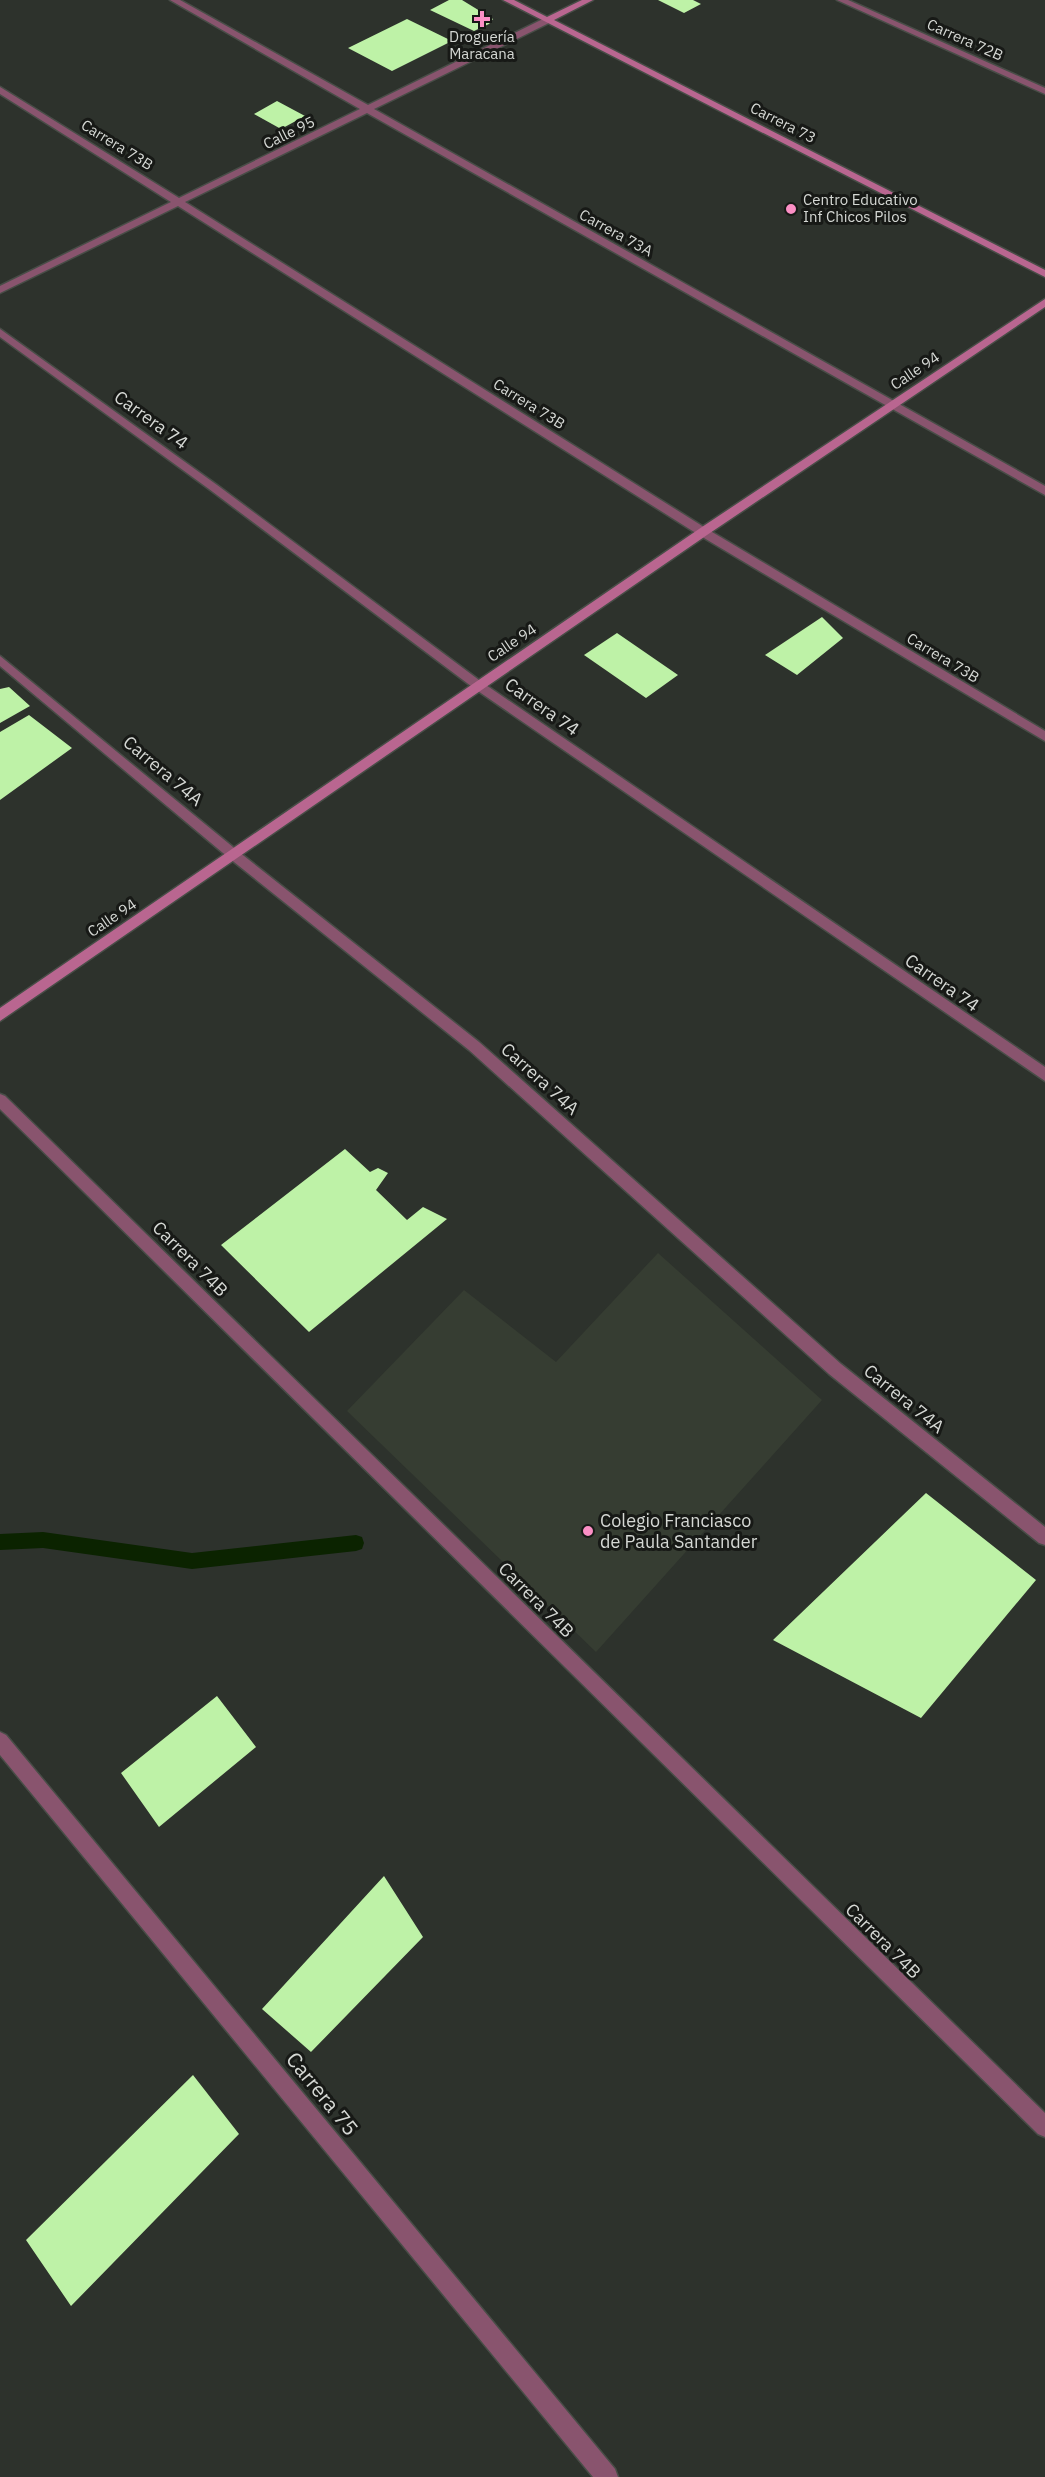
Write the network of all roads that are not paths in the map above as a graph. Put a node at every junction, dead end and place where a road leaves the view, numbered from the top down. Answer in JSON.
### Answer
{"nodes":[{"id":1,"x":174,"y":0,"type":"edge"},
{"id":2,"x":507,"y":0,"type":"edge"},
{"id":3,"x":589,"y":0,"type":"edge"},
{"id":4,"x":841,"y":0,"type":"edge"},
{"id":5,"x":548,"y":20,"type":"junction"},
{"id":6,"x":0,"y":90,"type":"edge"},
{"id":7,"x":1045,"y":91,"type":"edge"},
{"id":8,"x":369,"y":111,"type":"junction"},
{"id":9,"x":181,"y":203,"type":"junction"},
{"id":10,"x":1045,"y":274,"type":"edge"},
{"id":11,"x":0,"y":291,"type":"edge"},
{"id":12,"x":1045,"y":302,"type":"edge"},
{"id":13,"x":0,"y":332,"type":"edge"},
{"id":14,"x":892,"y":406,"type":"junction"},
{"id":15,"x":1045,"y":491,"type":"edge"},
{"id":16,"x":703,"y":532,"type":"junction"},
{"id":17,"x":0,"y":660,"type":"edge"},
{"id":18,"x":479,"y":686,"type":"junction"},
{"id":19,"x":1045,"y":737,"type":"edge"},
{"id":20,"x":234,"y":855,"type":"junction"},
{"id":21,"x":0,"y":1015,"type":"edge"},
{"id":22,"x":1045,"y":1075,"type":"edge"},
{"id":23,"x":0,"y":1100,"type":"edge"},
{"id":24,"x":1045,"y":1537,"type":"edge"},
{"id":25,"x":0,"y":1741,"type":"edge"},
{"id":26,"x":1045,"y":2127,"type":"edge"},
{"id":27,"x":606,"y":2477,"type":"edge"}],
"edges":[{"from":1,"to":8,"type":"street","name":"Carrera 73A"},
{"from":2,"to":5,"type":"street","name":"Carrera 73"},
{"from":3,"to":5,"type":"street","name":"Calle 95"},
{"from":4,"to":7,"type":"street","name":"Carrera 72B"},
{"from":5,"to":8,"type":"street","name":"Calle 95"},
{"from":5,"to":10,"type":"street","name":"Carrera 73"},
{"from":6,"to":9,"type":"street","name":"Carrera 73B"},
{"from":8,"to":9,"type":"street","name":"Calle 95"},
{"from":8,"to":14,"type":"street","name":"Carrera 73A"},
{"from":9,"to":11,"type":"street","name":"Calle 95"},
{"from":9,"to":16,"type":"street","name":"Carrera 73B"},
{"from":12,"to":14,"type":"street","name":"Calle 94"},
{"from":13,"to":18,"type":"street","name":"Carrera 74"},
{"from":14,"to":15,"type":"street","name":"Carrera 73A"},
{"from":14,"to":16,"type":"street","name":"Calle 94"},
{"from":16,"to":18,"type":"street","name":"Calle 94"},
{"from":16,"to":19,"type":"street","name":"Carrera 73B"},
{"from":17,"to":20,"type":"street","name":"Carrera 74A"},
{"from":18,"to":20,"type":"street","name":"Calle 94"},
{"from":18,"to":22,"type":"street","name":"Carrera 74"},
{"from":20,"to":21,"type":"street","name":"Calle 94"},
{"from":20,"to":24,"type":"street","name":"Carrera 74A"},
{"from":23,"to":26,"type":"street","name":"Carrera 74B"},
{"from":25,"to":27,"type":"street","name":"Carrera 75"}]}
